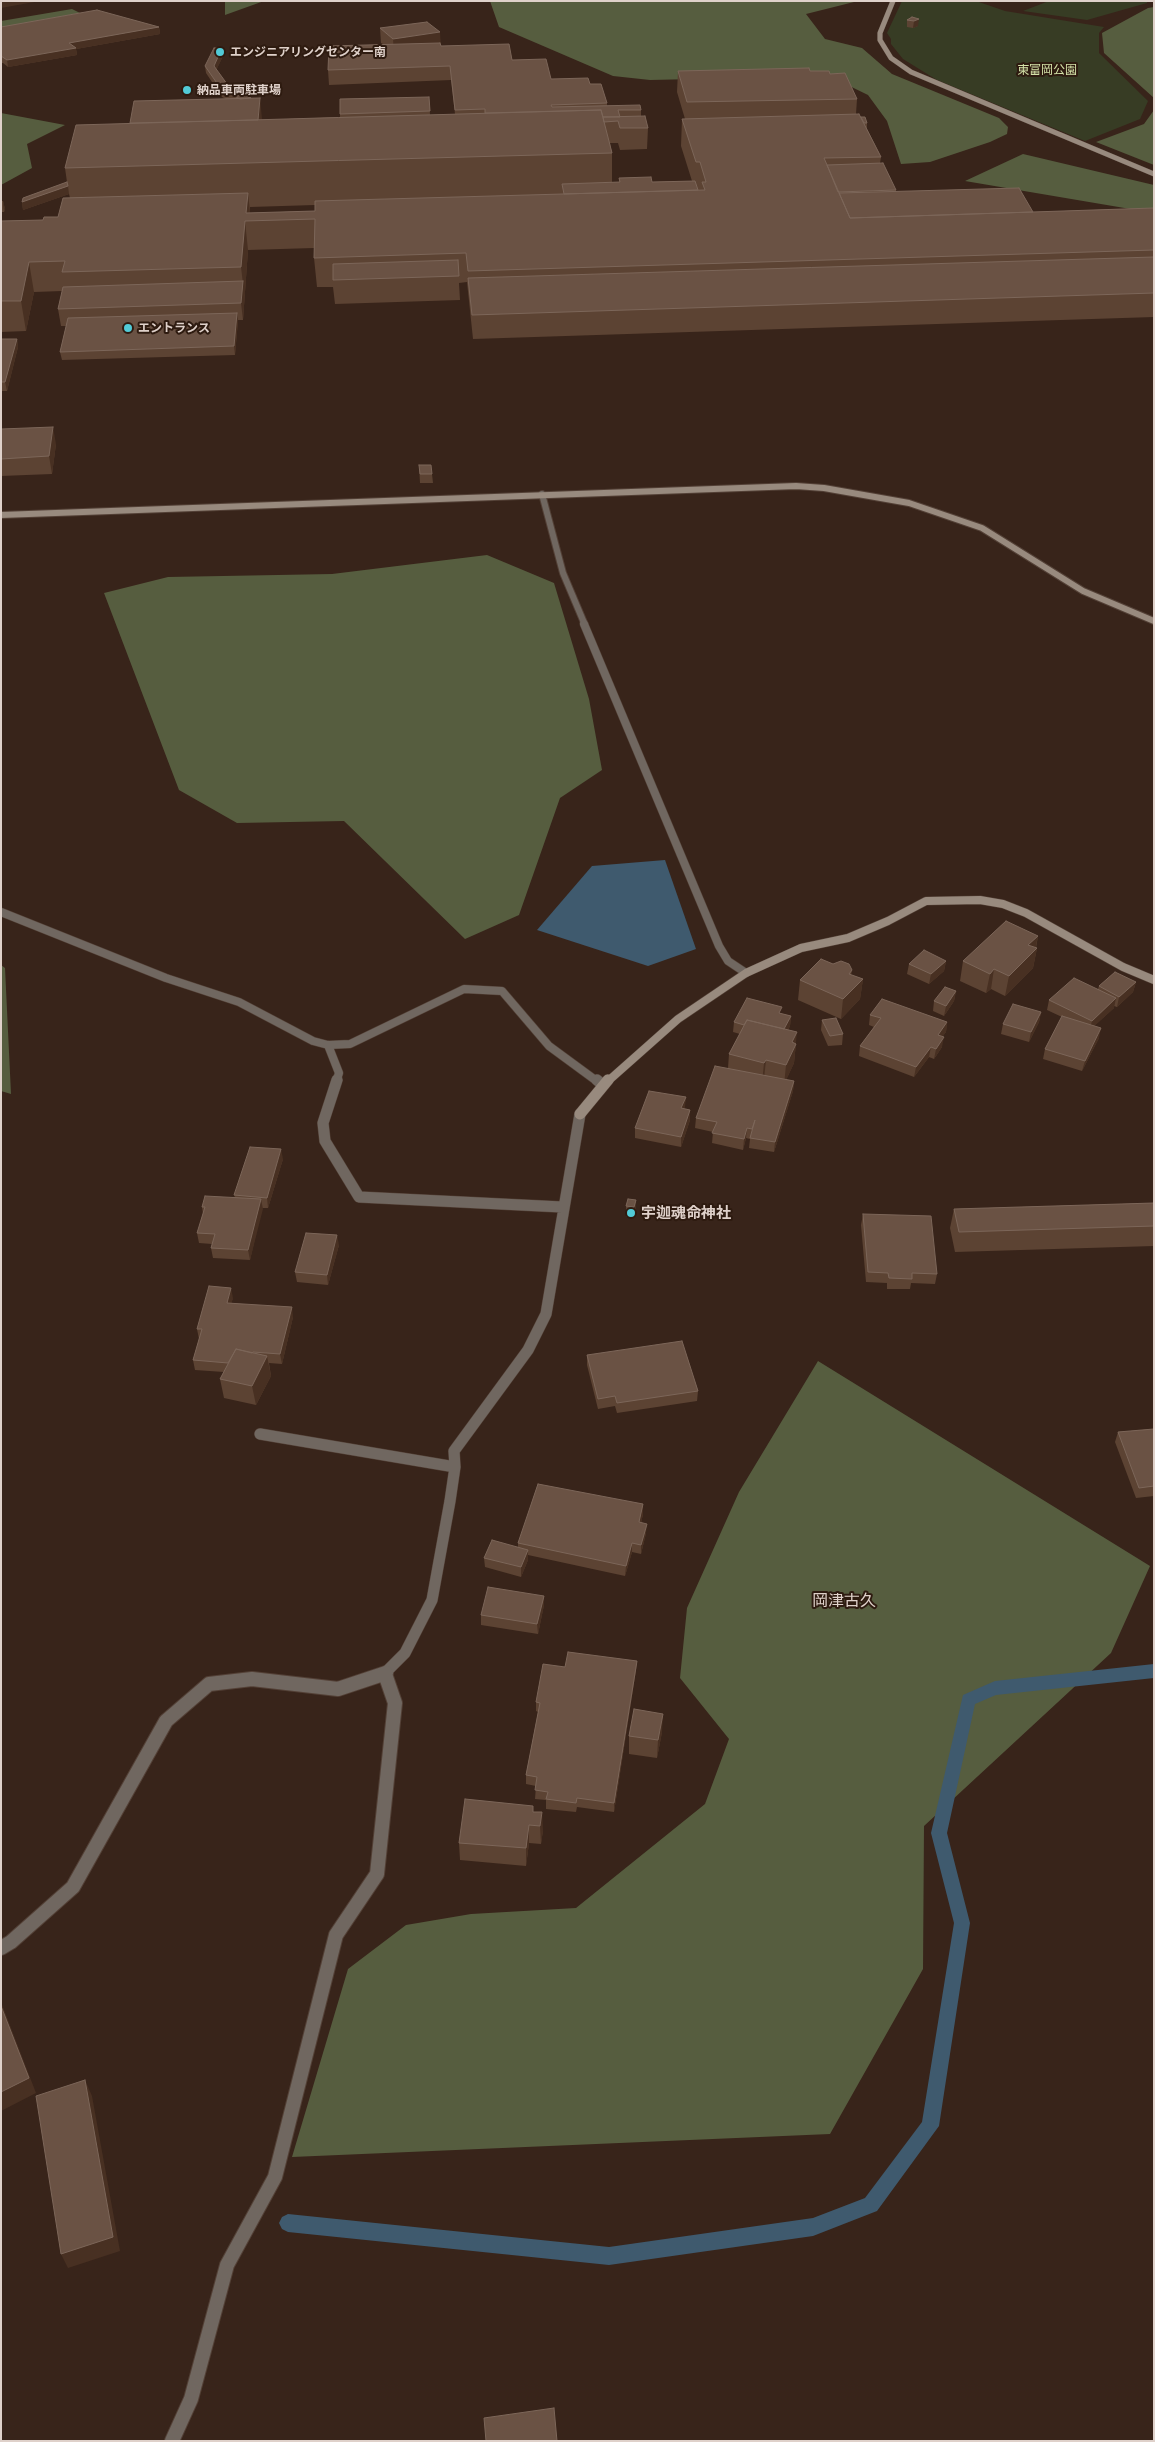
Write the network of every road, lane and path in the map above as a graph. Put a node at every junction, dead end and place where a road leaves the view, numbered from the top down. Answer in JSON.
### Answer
{"nodes":[{"id":1,"x":893,"y":1,"type":"edge"},
{"id":2,"x":1154,"y":174,"type":"edge"},
{"id":3,"x":542,"y":494,"type":"junction"},
{"id":4,"x":1,"y":515,"type":"edge"},
{"id":5,"x":1154,"y":620,"type":"edge"},
{"id":6,"x":1,"y":912,"type":"edge"},
{"id":7,"x":746,"y":973,"type":"junction"},
{"id":8,"x":1154,"y":980,"type":"edge"},
{"id":9,"x":328,"y":1045,"type":"junction"},
{"id":10,"x":603,"y":1085,"type":"junction"},
{"id":11,"x":562,"y":1207,"type":"junction"},
{"id":12,"x":260,"y":1434,"type":"dead end"},
{"id":13,"x":455,"y":1467,"type":"junction"},
{"id":14,"x":385,"y":1674,"type":"junction"},
{"id":15,"x":1,"y":1948,"type":"edge"},
{"id":16,"x":172,"y":2441,"type":"edge"}],
"edges":[{"from":1,"to":2,"type":"street"},
{"from":3,"to":4,"type":"street"},
{"from":3,"to":5,"type":"street"},
{"from":3,"to":7,"type":"street"},
{"from":6,"to":9,"type":"street"},
{"from":7,"to":8,"type":"street"},
{"from":7,"to":10,"type":"street"},
{"from":9,"to":10,"type":"street"},
{"from":9,"to":11,"type":"street"},
{"from":10,"to":11,"type":"street"},
{"from":11,"to":13,"type":"street"},
{"from":12,"to":13,"type":"street"},
{"from":13,"to":14,"type":"street"},
{"from":14,"to":15,"type":"street"},
{"from":14,"to":16,"type":"street"}]}
